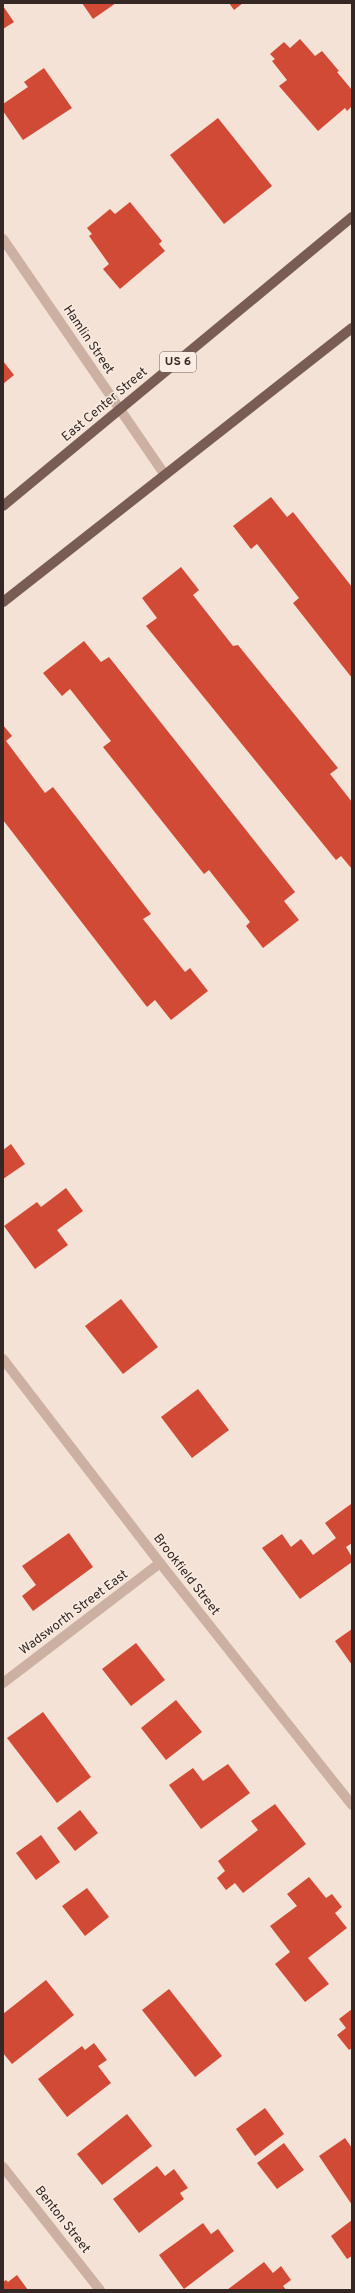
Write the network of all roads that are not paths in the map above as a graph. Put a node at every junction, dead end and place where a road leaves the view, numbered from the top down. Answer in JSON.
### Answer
{"nodes":[{"id":1,"x":352,"y":217,"type":"edge"},
{"id":2,"x":3,"y":239,"type":"edge"},
{"id":3,"x":352,"y":328,"type":"edge"},
{"id":4,"x":120,"y":410,"type":"junction"},
{"id":5,"x":165,"y":475,"type":"junction"},
{"id":6,"x":3,"y":506,"type":"edge"},
{"id":7,"x":3,"y":602,"type":"edge"},
{"id":8,"x":3,"y":1359,"type":"edge"},
{"id":9,"x":160,"y":1563,"type":"junction"},
{"id":10,"x":3,"y":1683,"type":"edge"},
{"id":11,"x":352,"y":1805,"type":"edge"},
{"id":12,"x":3,"y":2167,"type":"edge"},
{"id":13,"x":100,"y":2290,"type":"edge"}],
"edges":[{"from":1,"to":4,"type":"main road","name":"East Center Street","number":"US 6"},
{"from":2,"to":4,"type":"street","name":"Hamlin Street"},
{"from":3,"to":5,"type":"main road"},
{"from":4,"to":5,"type":"street","name":"Hamlin Street"},
{"from":4,"to":6,"type":"main road","name":"East Center Street","number":"US 6"},
{"from":5,"to":7,"type":"main road"},
{"from":8,"to":9,"type":"street","name":"Brookfield Street"},
{"from":9,"to":10,"type":"street","name":"Wadsworth Street East"},
{"from":9,"to":11,"type":"street","name":"Brookfield Street"},
{"from":12,"to":13,"type":"street","name":"Benton Street"}]}
